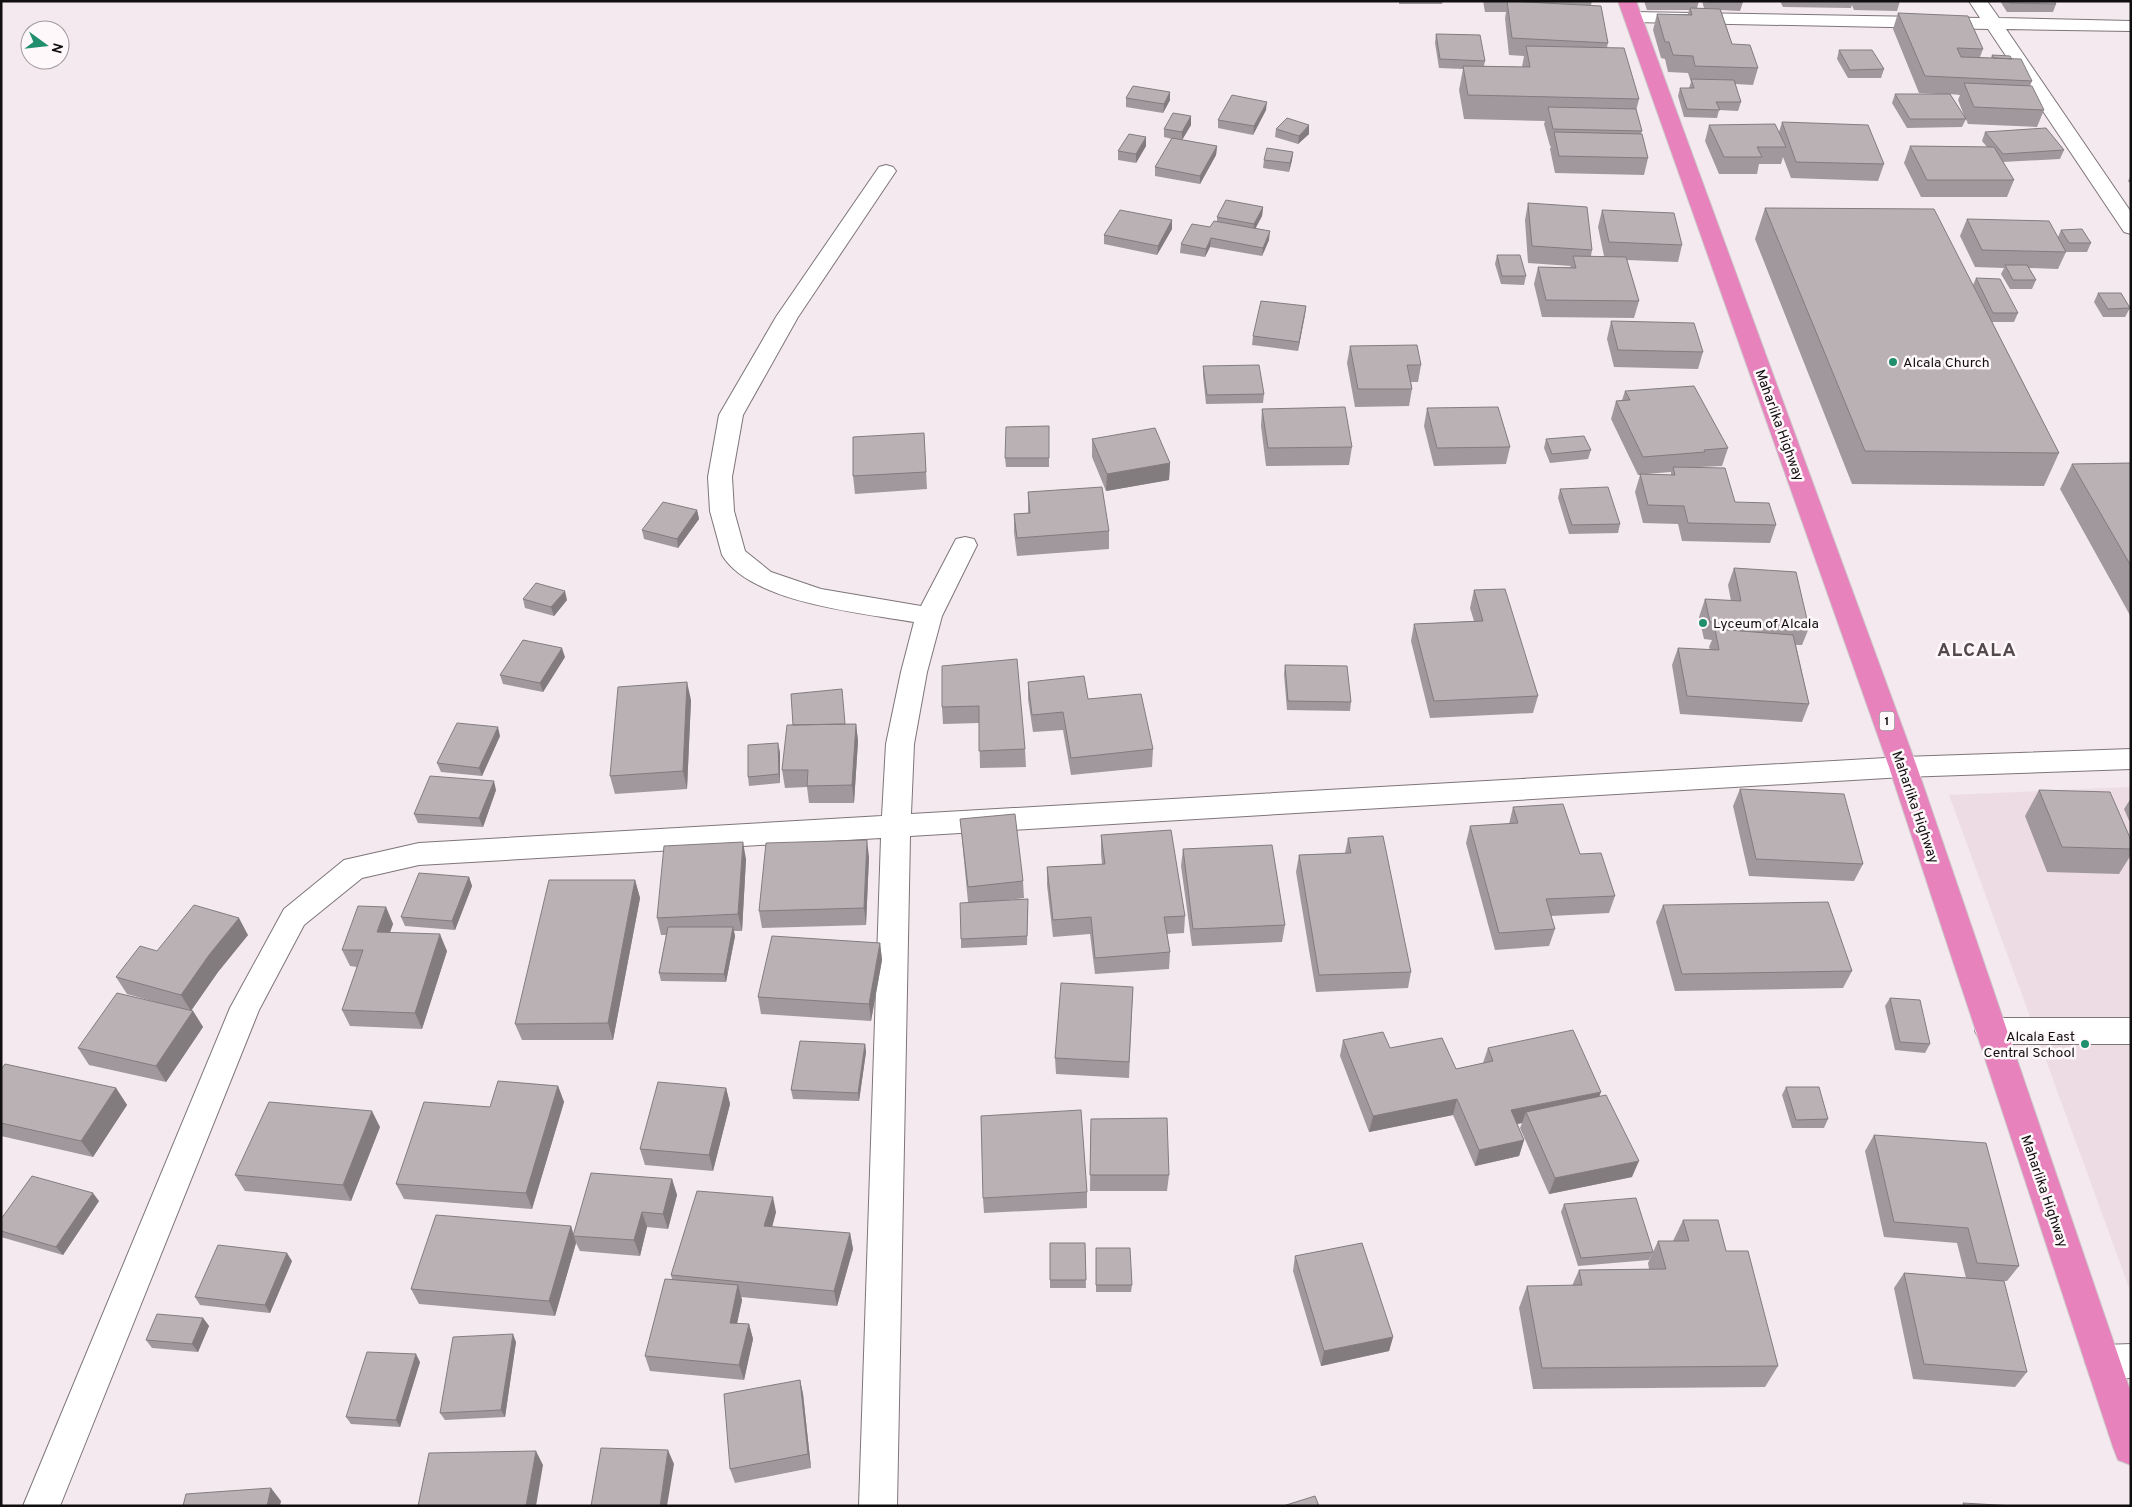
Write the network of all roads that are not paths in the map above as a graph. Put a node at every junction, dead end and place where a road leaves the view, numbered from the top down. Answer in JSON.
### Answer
{"nodes":[{"id":1,"x":1978,"y":1,"type":"edge"},
{"id":2,"x":1630,"y":9,"type":"edge"},
{"id":3,"x":1994,"y":24,"type":"junction"},
{"id":4,"x":2131,"y":26,"type":"edge"},
{"id":5,"x":886,"y":171,"type":"dead end"},
{"id":6,"x":2131,"y":228,"type":"edge"},
{"id":7,"x":965,"y":545,"type":"dead end"},
{"id":8,"x":929,"y":616,"type":"junction"},
{"id":9,"x":2131,"y":759,"type":"edge"},
{"id":10,"x":1903,"y":767,"type":"junction"},
{"id":11,"x":896,"y":826,"type":"junction"},
{"id":12,"x":1991,"y":1031,"type":"junction"},
{"id":13,"x":2131,"y":1031,"type":"edge"},
{"id":14,"x":2117,"y":1362,"type":"edge"},
{"id":15,"x":2131,"y":1447,"type":"edge"},
{"id":16,"x":41,"y":1506,"type":"edge"},
{"id":17,"x":878,"y":1506,"type":"edge"}],
"edges":[{"from":1,"to":3,"type":"street"},
{"from":2,"to":3,"type":"street"},
{"from":2,"to":10,"type":"highway","name":"Maharlika Highway","number":"1"},
{"from":3,"to":4,"type":"street"},
{"from":3,"to":6,"type":"street"},
{"from":5,"to":8,"type":"street"},
{"from":7,"to":8,"type":"street"},
{"from":8,"to":11,"type":"street"},
{"from":9,"to":10,"type":"street"},
{"from":10,"to":11,"type":"street"},
{"from":10,"to":12,"type":"highway","name":"Maharlika Highway","number":"1"},
{"from":11,"to":16,"type":"street"},
{"from":11,"to":17,"type":"street"},
{"from":12,"to":13,"type":"street"},
{"from":12,"to":14,"type":"highway","name":"Maharlika Highway","number":"1"},
{"from":14,"to":15,"type":"highway","name":"Maharlika Highway","number":"1"}]}
